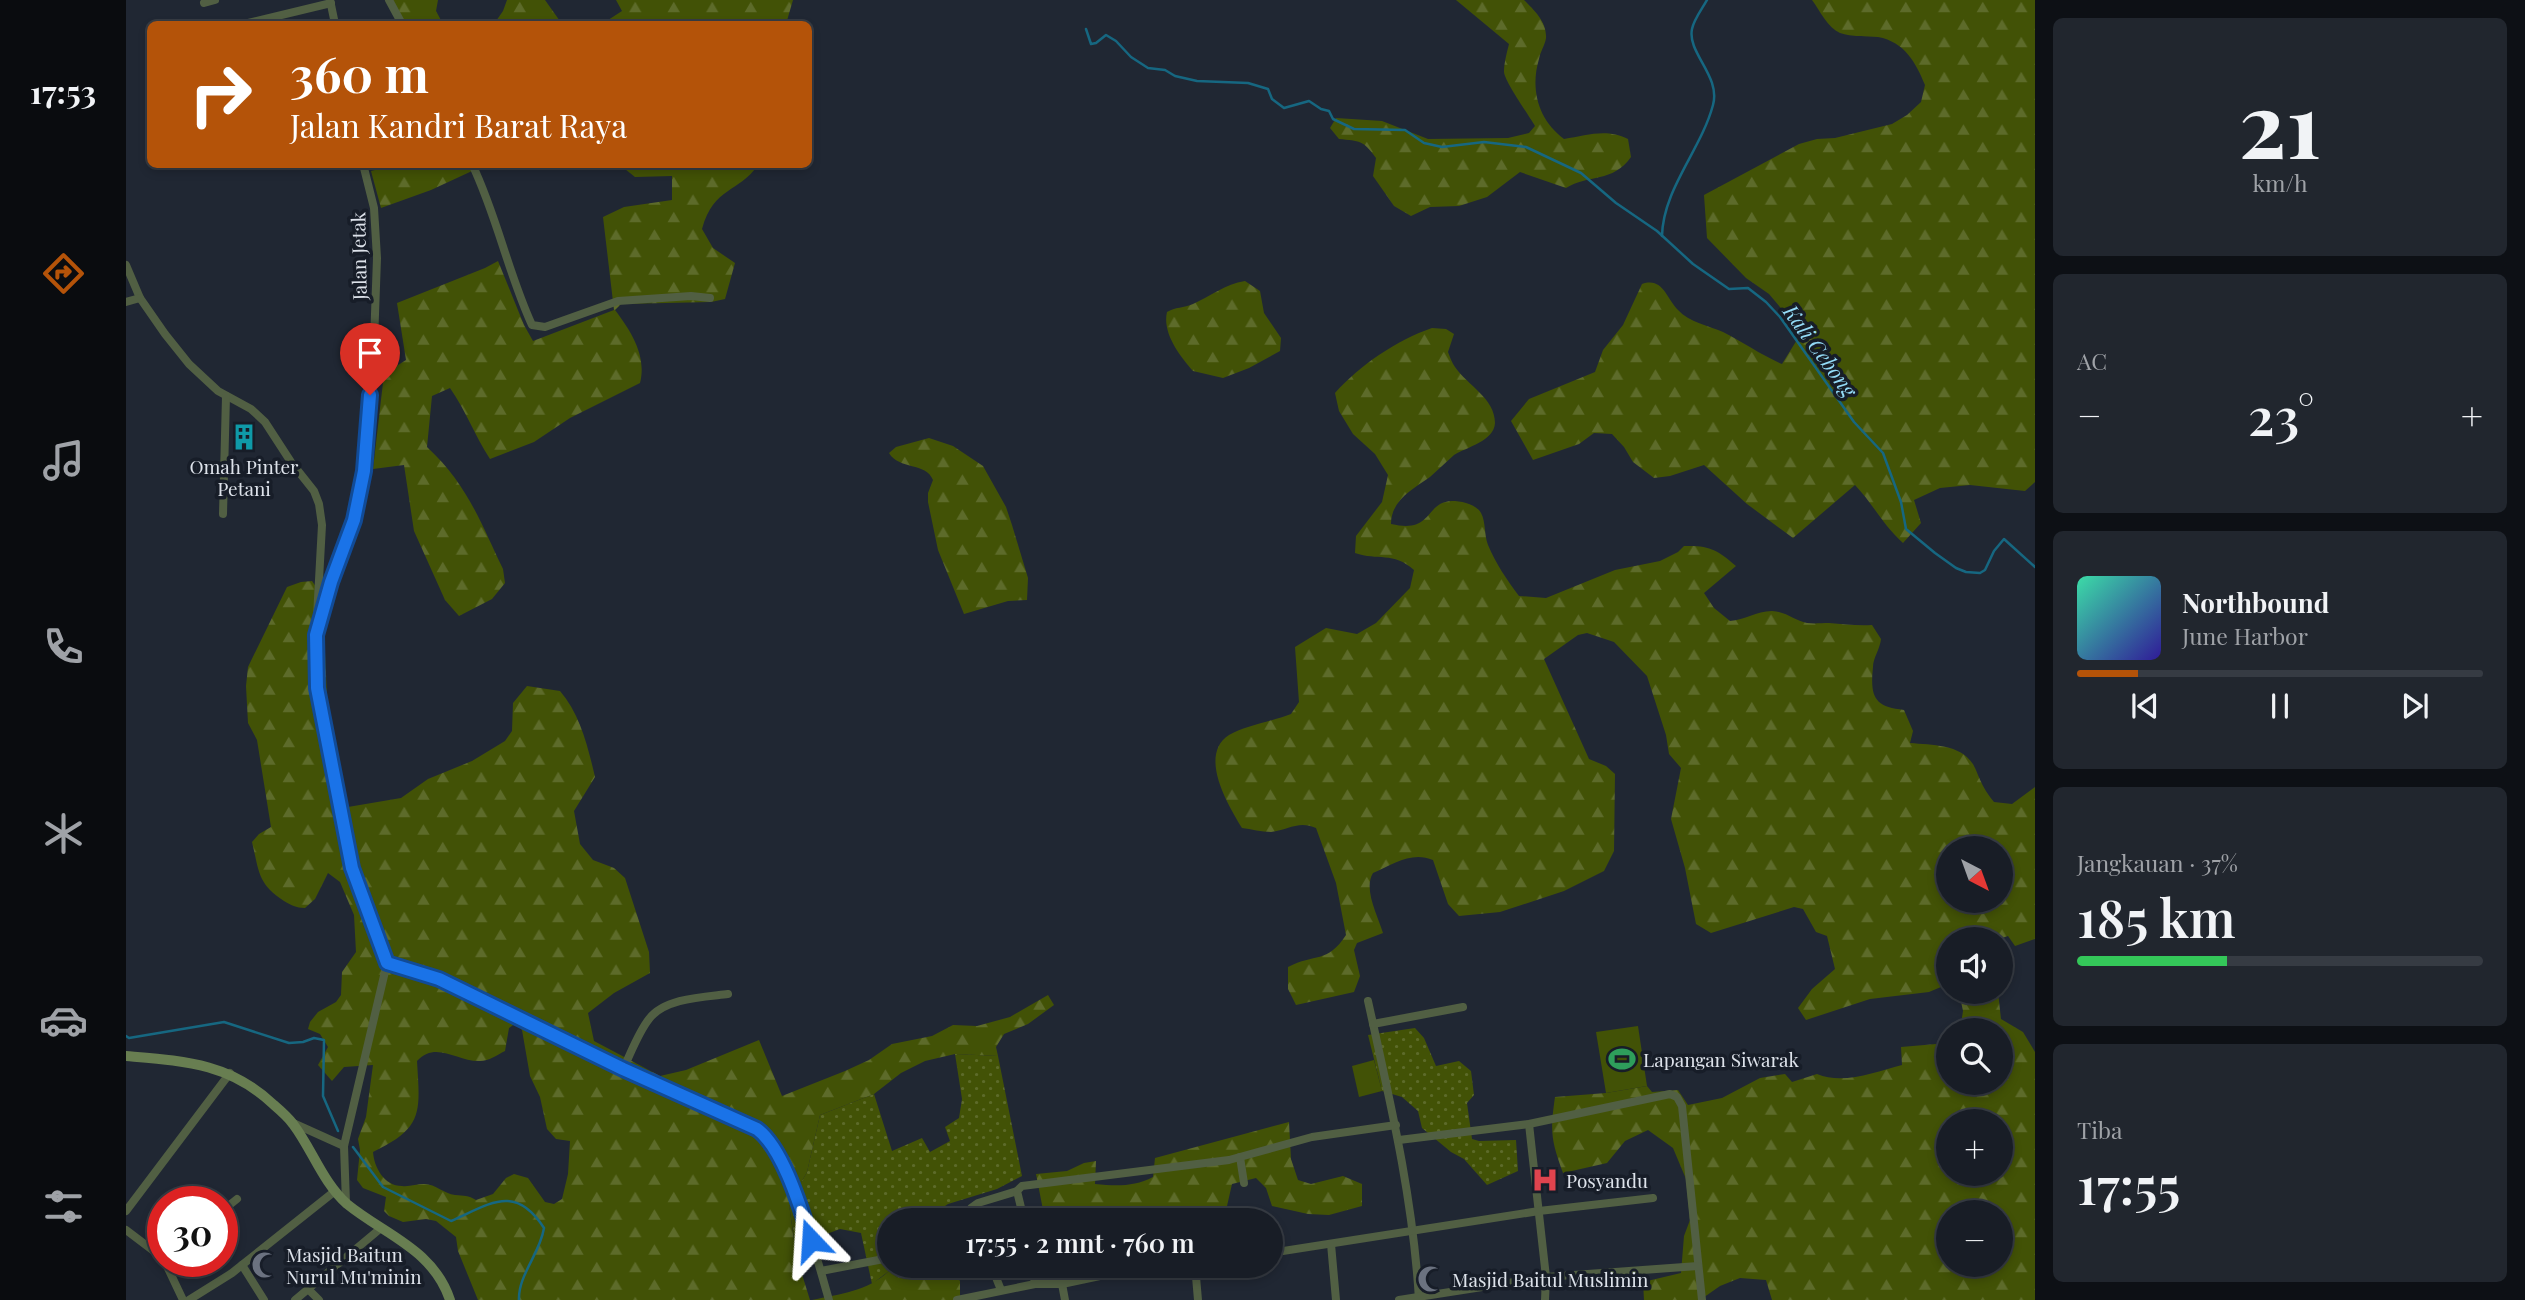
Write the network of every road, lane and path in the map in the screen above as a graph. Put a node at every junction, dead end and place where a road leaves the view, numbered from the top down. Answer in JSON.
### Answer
{"nodes":[{"id":1,"x":215,"y":0,"type":"edge"},
{"id":2,"x":389,"y":0,"type":"edge"},
{"id":3,"x":331,"y":1,"type":"edge"},
{"id":4,"x":204,"y":3,"type":"dead end"},
{"id":5,"x":255,"y":21,"type":"edge"},
{"id":6,"x":334,"y":21,"type":"edge"},
{"id":7,"x":400,"y":21,"type":"edge"},
{"id":8,"x":364,"y":168,"type":"edge"},
{"id":9,"x":474,"y":168,"type":"edge"},
{"id":10,"x":126,"y":265,"type":"edge"},
{"id":11,"x":140,"y":298,"type":"junction"},
{"id":12,"x":710,"y":298,"type":"dead end"},
{"id":13,"x":126,"y":302,"type":"edge"},
{"id":14,"x":226,"y":396,"type":"junction"},
{"id":15,"x":223,"y":514,"type":"dead end"},
{"id":16,"x":316,"y":635,"type":"junction"},
{"id":17,"x":387,"y":963,"type":"junction"},
{"id":18,"x":728,"y":994,"type":"dead end"},
{"id":19,"x":1368,"y":1001,"type":"dead end"},
{"id":20,"x":1463,"y":1007,"type":"dead end"},
{"id":21,"x":1373,"y":1024,"type":"junction"},
{"id":22,"x":126,"y":1056,"type":"edge"},
{"id":23,"x":623,"y":1069,"type":"junction"},
{"id":24,"x":230,"y":1073,"type":"junction"},
{"id":25,"x":293,"y":1123,"type":"junction"},
{"id":26,"x":1529,"y":1124,"type":"junction"},
{"id":27,"x":1396,"y":1125,"type":"junction"},
{"id":28,"x":1399,"y":1140,"type":"junction"},
{"id":29,"x":344,"y":1146,"type":"junction"},
{"id":30,"x":1240,"y":1157,"type":"junction"},
{"id":31,"x":1244,"y":1182,"type":"dead end"},
{"id":32,"x":335,"y":1191,"type":"junction"},
{"id":33,"x":1017,"y":1191,"type":"junction"},
{"id":34,"x":1653,"y":1198,"type":"dead end"},
{"id":35,"x":346,"y":1203,"type":"junction"},
{"id":36,"x":971,"y":1208,"type":"edge"},
{"id":37,"x":1021,"y":1208,"type":"edge"},
{"id":38,"x":126,"y":1211,"type":"edge"},
{"id":39,"x":1539,"y":1211,"type":"junction"},
{"id":40,"x":381,"y":1228,"type":"junction"},
{"id":41,"x":126,"y":1230,"type":"edge"},
{"id":42,"x":1414,"y":1232,"type":"junction"},
{"id":43,"x":1331,"y":1244,"type":"junction"},
{"id":44,"x":147,"y":1247,"type":"edge"},
{"id":45,"x":1283,"y":1251,"type":"edge"},
{"id":46,"x":877,"y":1260,"type":"edge"},
{"id":47,"x":243,"y":1265,"type":"junction"},
{"id":48,"x":1699,"y":1266,"type":"junction"},
{"id":49,"x":821,"y":1271,"type":"junction"},
{"id":50,"x":172,"y":1277,"type":"edge"},
{"id":51,"x":996,"y":1278,"type":"edge"},
{"id":52,"x":1034,"y":1278,"type":"edge"},
{"id":53,"x":1090,"y":1278,"type":"edge"},
{"id":54,"x":1195,"y":1278,"type":"edge"},
{"id":55,"x":1546,"y":1278,"type":"junction"},
{"id":56,"x":1035,"y":1284,"type":"junction"},
{"id":57,"x":1062,"y":1284,"type":"junction"},
{"id":58,"x":308,"y":1289,"type":"junction"},
{"id":59,"x":1001,"y":1290,"type":"junction"},
{"id":60,"x":1419,"y":1299,"type":"edge"},
{"id":61,"x":183,"y":1300,"type":"edge"},
{"id":62,"x":189,"y":1300,"type":"edge"},
{"id":63,"x":264,"y":1300,"type":"edge"},
{"id":64,"x":295,"y":1300,"type":"edge"},
{"id":65,"x":319,"y":1300,"type":"edge"},
{"id":66,"x":450,"y":1300,"type":"edge"},
{"id":67,"x":829,"y":1300,"type":"edge"},
{"id":68,"x":957,"y":1300,"type":"edge"},
{"id":69,"x":1065,"y":1300,"type":"edge"},
{"id":70,"x":1198,"y":1300,"type":"edge"},
{"id":71,"x":1336,"y":1300,"type":"edge"},
{"id":72,"x":1399,"y":1300,"type":"edge"},
{"id":73,"x":1545,"y":1300,"type":"edge"},
{"id":74,"x":1702,"y":1300,"type":"edge"}],
"edges":[{"from":1,"to":4,"type":"street"},
{"from":2,"to":7,"type":"street"},
{"from":3,"to":5,"type":"street"},
{"from":3,"to":6,"type":"street"},
{"from":8,"to":16,"type":"street","name":"Jalan Jetak"},
{"from":9,"to":12,"type":"street"},
{"from":10,"to":11,"type":"street"},
{"from":11,"to":13,"type":"street"},
{"from":11,"to":14,"type":"street"},
{"from":14,"to":15,"type":"street"},
{"from":14,"to":16,"type":"street"},
{"from":16,"to":17,"type":"street"},
{"from":17,"to":23,"type":"street"},
{"from":17,"to":29,"type":"street"},
{"from":18,"to":23,"type":"street"},
{"from":19,"to":21,"type":"street"},
{"from":20,"to":21,"type":"street"},
{"from":21,"to":27,"type":"street"},
{"from":22,"to":24,"type":"main road"},
{"from":23,"to":49,"type":"street"},
{"from":24,"to":25,"type":"main road"},
{"from":24,"to":38,"type":"street"},
{"from":25,"to":29,"type":"street"},
{"from":25,"to":32,"type":"main road"},
{"from":26,"to":28,"type":"street"},
{"from":26,"to":39,"type":"street"},
{"from":26,"to":48,"type":"street"},
{"from":27,"to":28,"type":"street"},
{"from":27,"to":30,"type":"street"},
{"from":28,"to":42,"type":"street"},
{"from":29,"to":35,"type":"street"},
{"from":30,"to":31,"type":"street"},
{"from":30,"to":33,"type":"street"},
{"from":32,"to":35,"type":"main road"},
{"from":32,"to":47,"type":"street"},
{"from":33,"to":36,"type":"street"},
{"from":33,"to":37,"type":"street"},
{"from":34,"to":39,"type":"street"},
{"from":35,"to":40,"type":"main road"},
{"from":39,"to":42,"type":"street"},
{"from":39,"to":55,"type":"street"},
{"from":40,"to":58,"type":"street"},
{"from":40,"to":66,"type":"main road"},
{"from":41,"to":44,"type":"street"},
{"from":42,"to":43,"type":"street"},
{"from":42,"to":60,"type":"street"},
{"from":43,"to":45,"type":"street"},
{"from":43,"to":71,"type":"street"},
{"from":46,"to":49,"type":"street"},
{"from":47,"to":62,"type":"street"},
{"from":47,"to":63,"type":"street"},
{"from":48,"to":55,"type":"street"},
{"from":48,"to":74,"type":"street"},
{"from":49,"to":67,"type":"street"},
{"from":50,"to":61,"type":"street"},
{"from":51,"to":59,"type":"street"},
{"from":52,"to":56,"type":"street"},
{"from":53,"to":57,"type":"street"},
{"from":54,"to":70,"type":"street"},
{"from":55,"to":60,"type":"street"},
{"from":55,"to":73,"type":"street"},
{"from":56,"to":57,"type":"street"},
{"from":56,"to":59,"type":"street"},
{"from":57,"to":69,"type":"street"},
{"from":58,"to":64,"type":"street"},
{"from":58,"to":65,"type":"street"},
{"from":59,"to":68,"type":"street"},
{"from":60,"to":72,"type":"street"}]}
